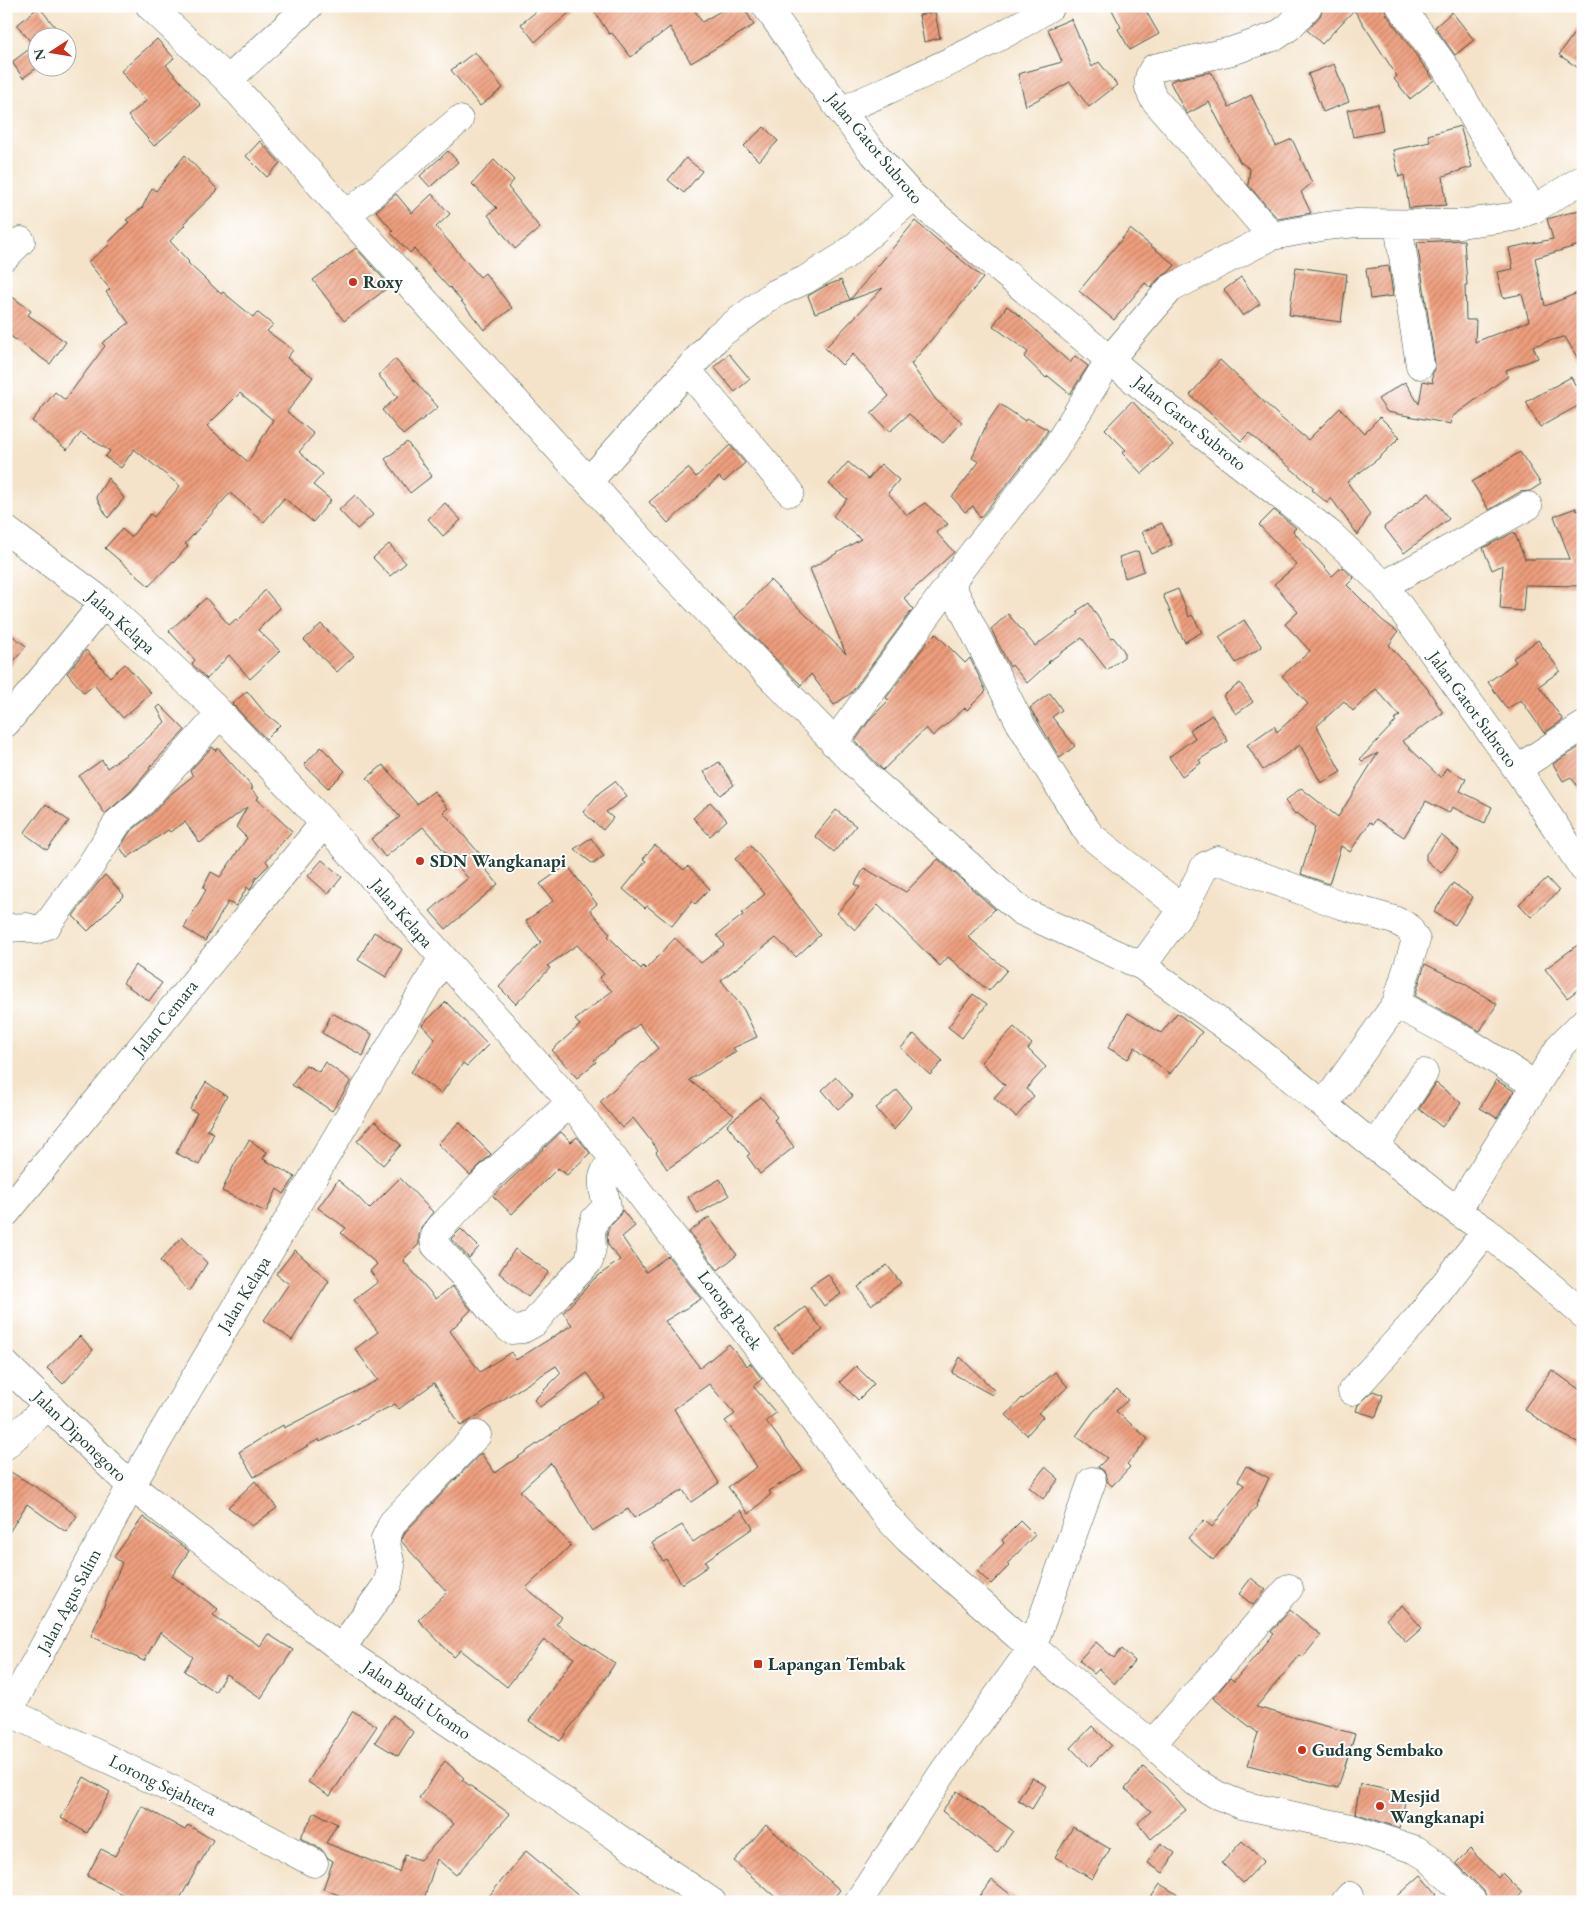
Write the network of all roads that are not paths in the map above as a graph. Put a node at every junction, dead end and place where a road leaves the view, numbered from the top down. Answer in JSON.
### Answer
{"nodes":[{"id":1,"x":150,"y":6,"type":"edge"},
{"id":2,"x":309,"y":6,"type":"edge"},
{"id":3,"x":766,"y":6,"type":"edge"},
{"id":4,"x":1051,"y":6,"type":"edge"},
{"id":5,"x":1308,"y":6,"type":"edge"},
{"id":6,"x":1400,"y":6,"type":"edge"},
{"id":7,"x":228,"y":80,"type":"junction"},
{"id":8,"x":841,"y":111,"type":"junction"},
{"id":9,"x":459,"y":120,"type":"dead end"},
{"id":10,"x":1583,"y":179,"type":"edge"},
{"id":11,"x":913,"y":197,"type":"junction"},
{"id":12,"x":1534,"y":209,"type":"junction"},
{"id":13,"x":348,"y":215,"type":"junction"},
{"id":14,"x":1398,"y":224,"type":"junction"},
{"id":15,"x":1272,"y":236,"type":"junction"},
{"id":16,"x":1110,"y":359,"type":"junction"},
{"id":17,"x":1420,"y":365,"type":"dead end"},
{"id":18,"x":688,"y":370,"type":"junction"},
{"id":19,"x":589,"y":481,"type":"junction"},
{"id":20,"x":790,"y":492,"type":"dead end"},
{"id":21,"x":1528,"y":506,"type":"dead end"},
{"id":22,"x":6,"y":530,"type":"edge"},
{"id":23,"x":951,"y":585,"type":"junction"},
{"id":24,"x":1384,"y":585,"type":"junction"},
{"id":25,"x":104,"y":603,"type":"junction"},
{"id":26,"x":220,"y":714,"type":"junction"},
{"id":27,"x":6,"y":723,"type":"edge"},
{"id":28,"x":1583,"y":726,"type":"edge"},
{"id":29,"x":834,"y":743,"type":"junction"},
{"id":30,"x":1517,"y":769,"type":"junction"},
{"id":31,"x":324,"y":823,"type":"junction"},
{"id":32,"x":1583,"y":868,"type":"edge"},
{"id":33,"x":1183,"y":909,"type":"junction"},
{"id":34,"x":6,"y":928,"type":"edge"},
{"id":35,"x":442,"y":959,"type":"junction"},
{"id":36,"x":1142,"y":966,"type":"junction"},
{"id":37,"x":1396,"y":1004,"type":"junction"},
{"id":38,"x":1583,"y":1023,"type":"edge"},
{"id":39,"x":1424,"y":1073,"type":"dead end"},
{"id":40,"x":1535,"y":1085,"type":"junction"},
{"id":41,"x":571,"y":1102,"type":"junction"},
{"id":42,"x":1324,"y":1105,"type":"junction"},
{"id":43,"x":1375,"y":1147,"type":"junction"},
{"id":44,"x":614,"y":1159,"type":"junction"},
{"id":45,"x":1457,"y":1211,"type":"junction"},
{"id":46,"x":6,"y":1213,"type":"edge"},
{"id":47,"x":1486,"y":1231,"type":"junction"},
{"id":48,"x":1583,"y":1314,"type":"edge"},
{"id":49,"x":6,"y":1365,"type":"edge"},
{"id":50,"x":1352,"y":1391,"type":"dead end"},
{"id":51,"x":49,"y":1405,"type":"junction"},
{"id":52,"x":477,"y":1436,"type":"dead end"},
{"id":53,"x":6,"y":1445,"type":"edge"},
{"id":54,"x":1092,"y":1481,"type":"dead end"},
{"id":55,"x":131,"y":1486,"type":"junction"},
{"id":56,"x":1290,"y":1588,"type":"dead end"},
{"id":57,"x":1032,"y":1648,"type":"junction"},
{"id":58,"x":341,"y":1649,"type":"junction"},
{"id":59,"x":7,"y":1714,"type":"edge"},
{"id":60,"x":1152,"y":1744,"type":"junction"},
{"id":61,"x":314,"y":1863,"type":"dead end"},
{"id":62,"x":707,"y":1901,"type":"edge"},
{"id":63,"x":858,"y":1902,"type":"edge"},
{"id":64,"x":1474,"y":1902,"type":"edge"}],
"edges":[{"from":1,"to":7,"type":"street"},
{"from":2,"to":7,"type":"street"},
{"from":3,"to":8,"type":"street","name":"Jalan Gatot Subroto"},
{"from":4,"to":8,"type":"street"},
{"from":5,"to":15,"type":"street"},
{"from":6,"to":12,"type":"street"},
{"from":7,"to":13,"type":"street"},
{"from":8,"to":11,"type":"street","name":"Jalan Gatot Subroto"},
{"from":9,"to":13,"type":"street"},
{"from":10,"to":12,"type":"street"},
{"from":11,"to":16,"type":"street","name":"Jalan Gatot Subroto"},
{"from":11,"to":18,"type":"street"},
{"from":12,"to":14,"type":"street"},
{"from":13,"to":19,"type":"street"},
{"from":14,"to":15,"type":"street"},
{"from":14,"to":17,"type":"street"},
{"from":15,"to":16,"type":"street"},
{"from":16,"to":23,"type":"street"},
{"from":16,"to":24,"type":"street","name":"Jalan Gatot Subroto"},
{"from":18,"to":19,"type":"street"},
{"from":18,"to":20,"type":"street"},
{"from":19,"to":29,"type":"street"},
{"from":21,"to":24,"type":"street"},
{"from":22,"to":25,"type":"street","name":"Jalan Kelapa"},
{"from":23,"to":29,"type":"street"},
{"from":23,"to":33,"type":"street"},
{"from":24,"to":30,"type":"street","name":"Jalan Gatot Subroto"},
{"from":25,"to":26,"type":"street","name":"Jalan Kelapa"},
{"from":25,"to":27,"type":"street"},
{"from":26,"to":31,"type":"street","name":"Jalan Kelapa"},
{"from":26,"to":34,"type":"street"},
{"from":28,"to":30,"type":"street"},
{"from":29,"to":36,"type":"street"},
{"from":30,"to":32,"type":"street","name":"Jalan Gatot Subroto"},
{"from":31,"to":35,"type":"street","name":"Jalan Kelapa"},
{"from":31,"to":46,"type":"street","name":"Jalan Cemara"},
{"from":33,"to":36,"type":"street"},
{"from":33,"to":37,"type":"street"},
{"from":35,"to":41,"type":"street","name":"Lorong Pecek"},
{"from":35,"to":55,"type":"street","name":"Jalan Kelapa"},
{"from":36,"to":42,"type":"street"},
{"from":37,"to":40,"type":"street"},
{"from":37,"to":42,"type":"street"},
{"from":38,"to":40,"type":"street"},
{"from":39,"to":43,"type":"street"},
{"from":40,"to":45,"type":"street"},
{"from":41,"to":44,"type":"street","name":"Lorong Pecek"},
{"from":41,"to":44,"type":"street"},
{"from":42,"to":43,"type":"street"},
{"from":43,"to":45,"type":"street"},
{"from":44,"to":57,"type":"street","name":"Lorong Pecek"},
{"from":45,"to":47,"type":"street"},
{"from":47,"to":48,"type":"street"},
{"from":47,"to":50,"type":"street"},
{"from":49,"to":51,"type":"street","name":"Jalan Diponegoro"},
{"from":51,"to":53,"type":"street"},
{"from":51,"to":55,"type":"street","name":"Jalan Diponegoro"},
{"from":52,"to":58,"type":"street"},
{"from":54,"to":57,"type":"street"},
{"from":55,"to":58,"type":"street","name":"Jalan Budi Utomo"},
{"from":55,"to":59,"type":"street","name":"Jalan Agus Salim"},
{"from":56,"to":60,"type":"street"},
{"from":57,"to":60,"type":"street","name":"Lorong Pecek"},
{"from":57,"to":63,"type":"street"},
{"from":58,"to":62,"type":"street","name":"Jalan Budi Utomo"},
{"from":59,"to":61,"type":"street","name":"Lorong Sejahtera"},
{"from":60,"to":64,"type":"street","name":"Lorong Pecek"}]}
